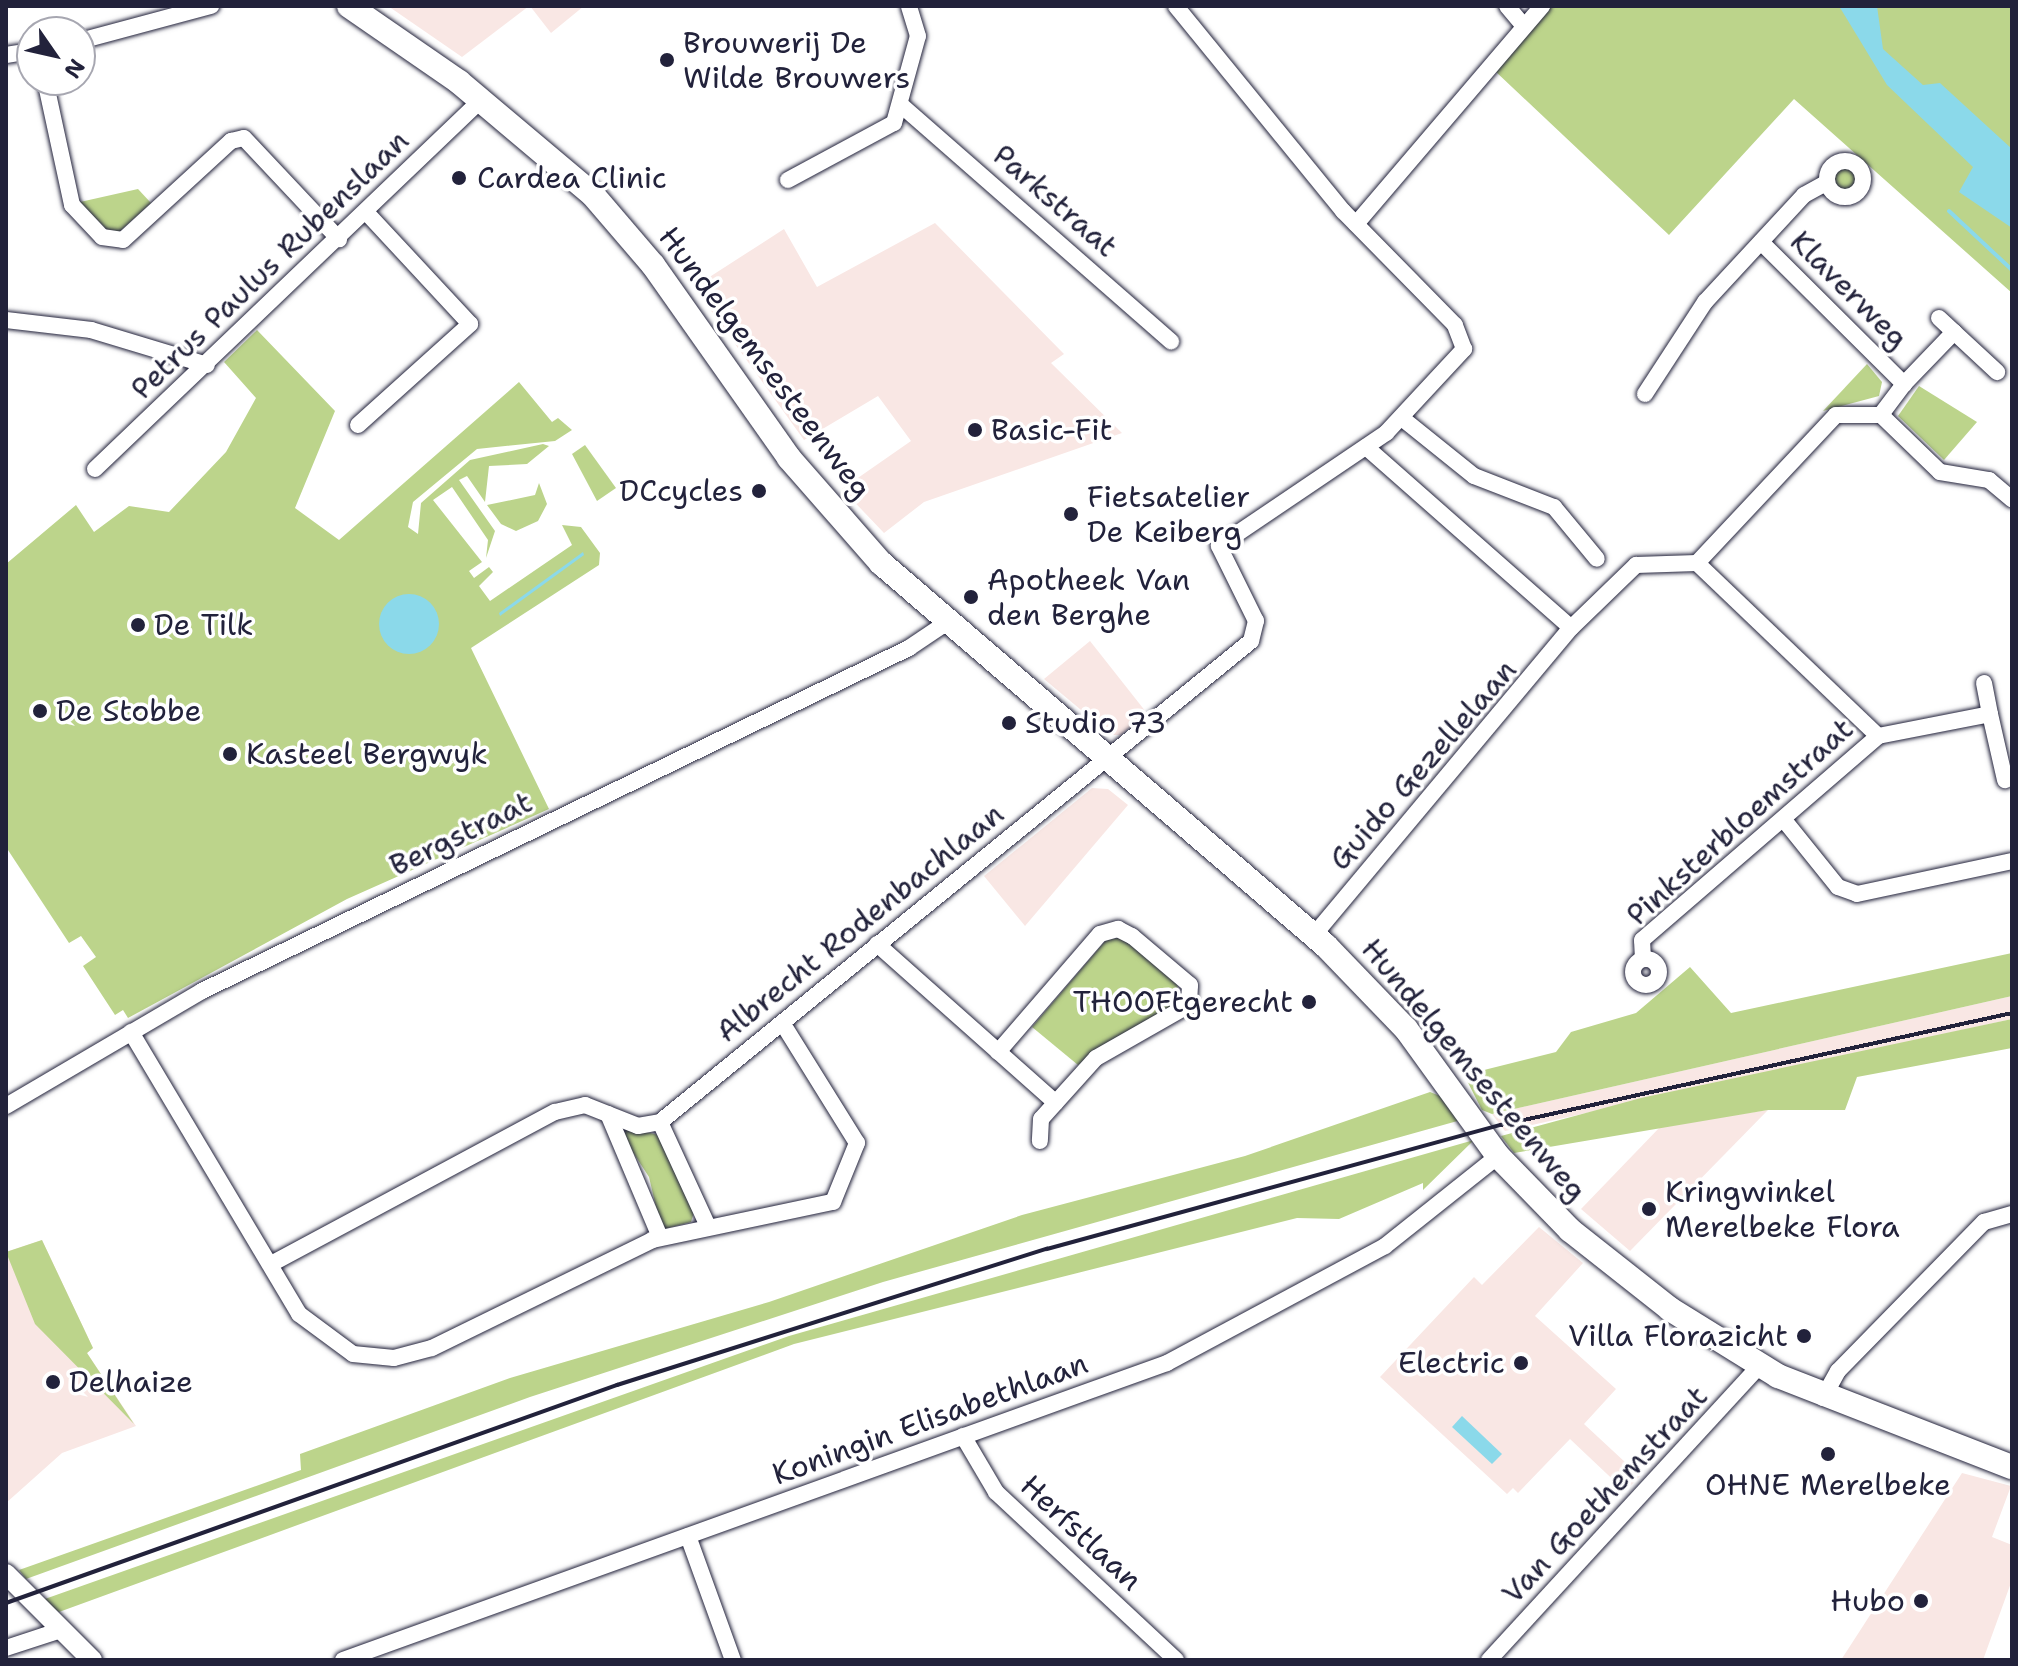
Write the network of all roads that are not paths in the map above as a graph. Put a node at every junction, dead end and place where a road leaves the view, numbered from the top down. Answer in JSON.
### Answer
{"nodes":[{"id":1,"x":211,"y":6,"type":"edge"},
{"id":2,"x":349,"y":6,"type":"edge"},
{"id":3,"x":909,"y":6,"type":"edge"},
{"id":4,"x":1176,"y":6,"type":"edge"},
{"id":5,"x":1507,"y":6,"type":"edge"},
{"id":6,"x":1542,"y":6,"type":"edge"},
{"id":7,"x":1524,"y":26,"type":"junction"},
{"id":8,"x":96,"y":37,"type":"edge"},
{"id":9,"x":48,"y":96,"type":"edge"},
{"id":10,"x":481,"y":100,"type":"junction"},
{"id":11,"x":901,"y":105,"type":"junction"},
{"id":12,"x":788,"y":180,"type":"dead end"},
{"id":13,"x":1827,"y":182,"type":"dead end"},
{"id":14,"x":367,"y":213,"type":"junction"},
{"id":15,"x":1356,"y":224,"type":"junction"},
{"id":16,"x":339,"y":239,"type":"junction"},
{"id":17,"x":1761,"y":242,"type":"junction"},
{"id":18,"x":1939,"y":318,"type":"dead end"},
{"id":19,"x":6,"y":320,"type":"edge"},
{"id":20,"x":1954,"y":332,"type":"junction"},
{"id":21,"x":1171,"y":341,"type":"dead end"},
{"id":22,"x":207,"y":365,"type":"junction"},
{"id":23,"x":1997,"y":372,"type":"dead end"},
{"id":24,"x":1904,"y":384,"type":"junction"},
{"id":25,"x":1645,"y":394,"type":"dead end"},
{"id":26,"x":1881,"y":415,"type":"junction"},
{"id":27,"x":1403,"y":419,"type":"junction"},
{"id":28,"x":358,"y":425,"type":"dead end"},
{"id":29,"x":1366,"y":447,"type":"junction"},
{"id":30,"x":95,"y":469,"type":"dead end"},
{"id":31,"x":2012,"y":499,"type":"edge"},
{"id":32,"x":1597,"y":559,"type":"dead end"},
{"id":33,"x":1697,"y":563,"type":"junction"},
{"id":34,"x":946,"y":623,"type":"junction"},
{"id":35,"x":1571,"y":628,"type":"junction"},
{"id":36,"x":1984,"y":683,"type":"dead end"},
{"id":37,"x":1990,"y":714,"type":"junction"},
{"id":38,"x":1878,"y":736,"type":"junction"},
{"id":39,"x":1107,"y":761,"type":"junction"},
{"id":40,"x":2005,"y":780,"type":"dead end"},
{"id":41,"x":1784,"y":820,"type":"junction"},
{"id":42,"x":2012,"y":861,"type":"edge"},
{"id":43,"x":1314,"y":935,"type":"junction"},
{"id":44,"x":877,"y":944,"type":"junction"},
{"id":45,"x":1643,"y":959,"type":"dead end"},
{"id":46,"x":783,"y":1024,"type":"junction"},
{"id":47,"x":131,"y":1032,"type":"junction"},
{"id":48,"x":998,"y":1052,"type":"junction"},
{"id":49,"x":1056,"y":1103,"type":"junction"},
{"id":50,"x":6,"y":1106,"type":"edge"},
{"id":51,"x":608,"y":1114,"type":"junction"},
{"id":52,"x":654,"y":1125,"type":"junction"},
{"id":53,"x":1040,"y":1141,"type":"dead end"},
{"id":54,"x":1498,"y":1156,"type":"junction"},
{"id":55,"x":2012,"y":1214,"type":"edge"},
{"id":56,"x":707,"y":1224,"type":"junction"},
{"id":57,"x":660,"y":1237,"type":"junction"},
{"id":58,"x":271,"y":1264,"type":"junction"},
{"id":59,"x":1759,"y":1366,"type":"junction"},
{"id":60,"x":1823,"y":1398,"type":"junction"},
{"id":61,"x":963,"y":1436,"type":"junction"},
{"id":62,"x":2012,"y":1467,"type":"edge"},
{"id":63,"x":688,"y":1536,"type":"junction"},
{"id":64,"x":6,"y":1574,"type":"edge"},
{"id":65,"x":58,"y":1631,"type":"junction"},
{"id":66,"x":6,"y":1648,"type":"edge"},
{"id":67,"x":92,"y":1660,"type":"edge"},
{"id":68,"x":343,"y":1660,"type":"edge"},
{"id":69,"x":733,"y":1660,"type":"edge"},
{"id":70,"x":1176,"y":1660,"type":"edge"},
{"id":71,"x":1489,"y":1660,"type":"edge"}],
"edges":[{"from":1,"to":8,"type":"street"},
{"from":2,"to":10,"type":"main road","name":"Hundelgemsesteenweg"},
{"from":3,"to":11,"type":"street"},
{"from":4,"to":15,"type":"street"},
{"from":5,"to":7,"type":"street"},
{"from":6,"to":7,"type":"street"},
{"from":7,"to":15,"type":"street"},
{"from":9,"to":16,"type":"street"},
{"from":10,"to":14,"type":"street","name":"Petrus Paulus Rubenslaan"},
{"from":10,"to":34,"type":"main road","name":"Hundelgemsesteenweg"},
{"from":11,"to":12,"type":"street"},
{"from":11,"to":21,"type":"street","name":"Parkstraat"},
{"from":13,"to":17,"type":"street","name":"Klaverweg"},
{"from":14,"to":16,"type":"street","name":"Petrus Paulus Rubenslaan"},
{"from":14,"to":28,"type":"street"},
{"from":15,"to":27,"type":"street","name":"Albrecht Rodenbachlaan"},
{"from":16,"to":22,"type":"street","name":"Petrus Paulus Rubenslaan"},
{"from":17,"to":24,"type":"street","name":"Klaverweg"},
{"from":17,"to":25,"type":"street","name":"Klaverweg"},
{"from":18,"to":20,"type":"street"},
{"from":19,"to":22,"type":"street"},
{"from":20,"to":23,"type":"street"},
{"from":20,"to":24,"type":"street"},
{"from":22,"to":30,"type":"street","name":"Petrus Paulus Rubenslaan"},
{"from":24,"to":26,"type":"street","name":"Klaverweg"},
{"from":26,"to":31,"type":"street"},
{"from":26,"to":33,"type":"street"},
{"from":27,"to":29,"type":"street","name":"Albrecht Rodenbachlaan"},
{"from":27,"to":32,"type":"street"},
{"from":29,"to":35,"type":"street"},
{"from":29,"to":39,"type":"street","name":"Albrecht Rodenbachlaan"},
{"from":33,"to":35,"type":"street","name":"Guido Gezellelaan"},
{"from":33,"to":38,"type":"street","name":"Pinksterbloemstraat"},
{"from":34,"to":39,"type":"main road","name":"Hundelgemsesteenweg"},
{"from":34,"to":47,"type":"street","name":"Bergstraat"},
{"from":35,"to":43,"type":"street","name":"Guido Gezellelaan"},
{"from":36,"to":37,"type":"street"},
{"from":37,"to":38,"type":"street"},
{"from":37,"to":40,"type":"street"},
{"from":38,"to":41,"type":"street","name":"Pinksterbloemstraat"},
{"from":39,"to":43,"type":"main road","name":"Hundelgemsesteenweg"},
{"from":39,"to":44,"type":"street","name":"Albrecht Rodenbachlaan"},
{"from":41,"to":42,"type":"street"},
{"from":41,"to":45,"type":"street","name":"Pinksterbloemstraat"},
{"from":43,"to":54,"type":"main road","name":"Hundelgemsesteenweg"},
{"from":44,"to":46,"type":"street","name":"Albrecht Rodenbachlaan"},
{"from":44,"to":48,"type":"street"},
{"from":46,"to":52,"type":"street","name":"Albrecht Rodenbachlaan"},
{"from":46,"to":56,"type":"street"},
{"from":47,"to":50,"type":"street","name":"Bergstraat"},
{"from":47,"to":58,"type":"street"},
{"from":48,"to":49,"type":"street"},
{"from":48,"to":49,"type":"street"},
{"from":49,"to":53,"type":"street"},
{"from":51,"to":52,"type":"street"},
{"from":51,"to":57,"type":"street"},
{"from":51,"to":58,"type":"street"},
{"from":52,"to":56,"type":"street"},
{"from":54,"to":59,"type":"main road","name":"Hundelgemsesteenweg"},
{"from":54,"to":61,"type":"street","name":"Koningin Elisabethlaan"},
{"from":55,"to":60,"type":"street"},
{"from":56,"to":57,"type":"street"},
{"from":57,"to":58,"type":"street"},
{"from":59,"to":60,"type":"main road","name":"Hundelgemsesteenweg"},
{"from":59,"to":71,"type":"street","name":"Van Goethemstraat"},
{"from":60,"to":62,"type":"main road","name":"Hundelgemsesteenweg"},
{"from":61,"to":63,"type":"street","name":"Koningin Elisabethlaan"},
{"from":61,"to":70,"type":"street","name":"Herfstlaan"},
{"from":63,"to":68,"type":"street","name":"Koningin Elisabethlaan"},
{"from":63,"to":69,"type":"street"},
{"from":64,"to":65,"type":"street"},
{"from":65,"to":66,"type":"street"},
{"from":65,"to":67,"type":"street"}]}
